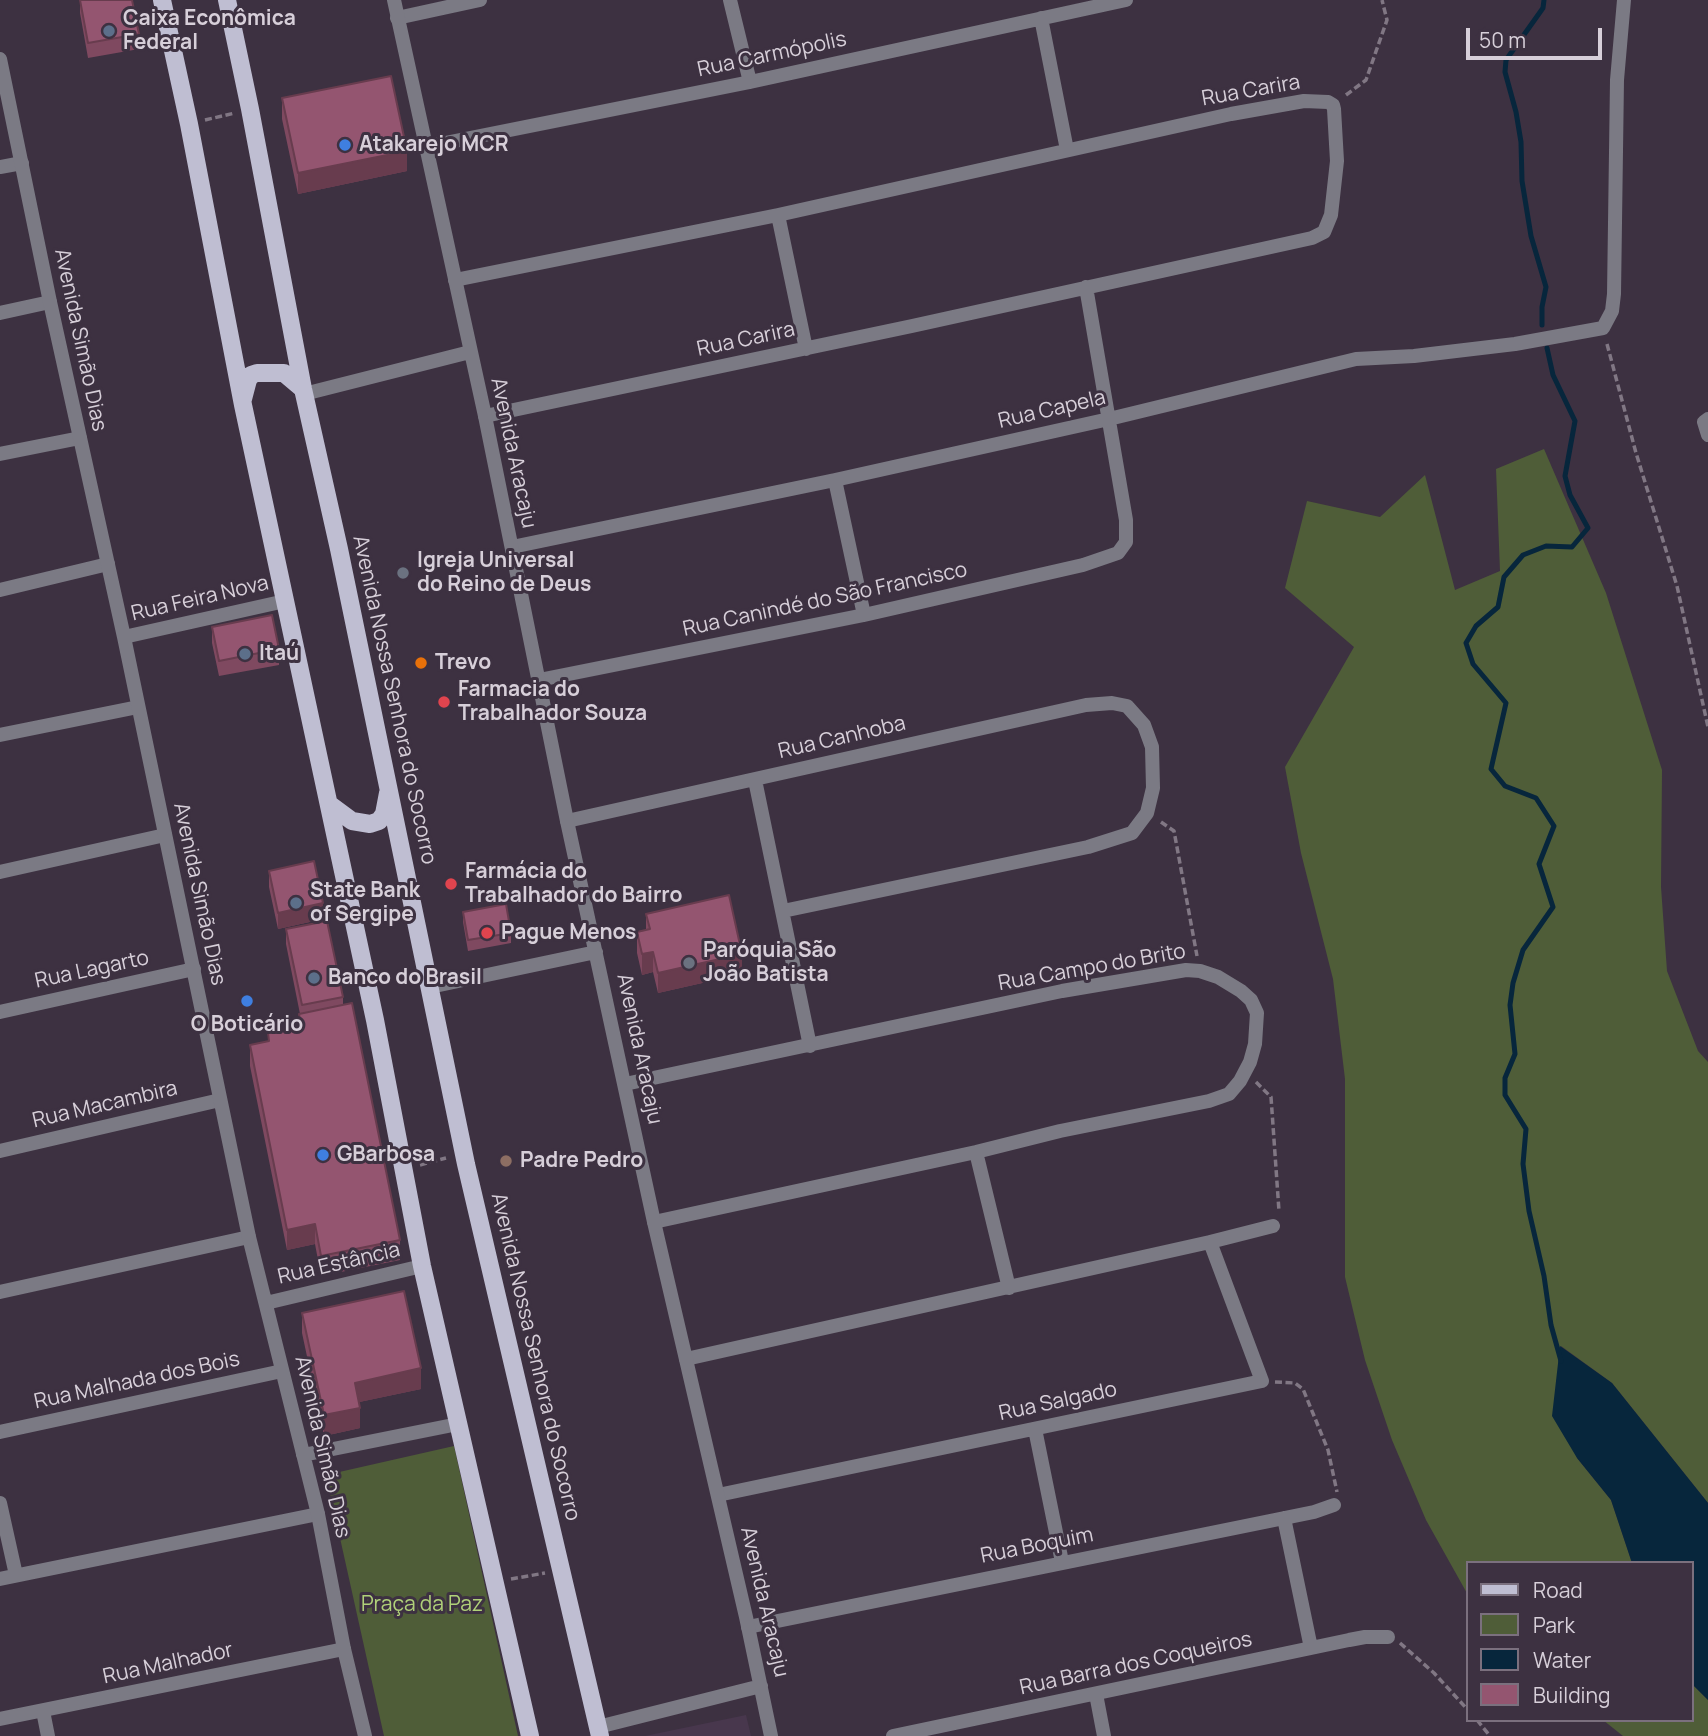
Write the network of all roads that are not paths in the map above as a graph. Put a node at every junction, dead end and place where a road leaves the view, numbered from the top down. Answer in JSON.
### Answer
{"nodes":[{"id":1,"x":162,"y":0,"type":"edge"},
{"id":2,"x":227,"y":0,"type":"edge"},
{"id":3,"x":394,"y":0,"type":"edge"},
{"id":4,"x":481,"y":0,"type":"edge"},
{"id":5,"x":730,"y":0,"type":"edge"},
{"id":6,"x":1126,"y":0,"type":"edge"},
{"id":7,"x":1623,"y":0,"type":"edge"},
{"id":8,"x":397,"y":18,"type":"junction"},
{"id":9,"x":1041,"y":18,"type":"junction"},
{"id":10,"x":0,"y":59,"type":"edge"},
{"id":11,"x":750,"y":82,"type":"junction"},
{"id":12,"x":425,"y":147,"type":"junction"},
{"id":13,"x":1067,"y":150,"type":"junction"},
{"id":14,"x":22,"y":163,"type":"junction"},
{"id":15,"x":0,"y":167,"type":"edge"},
{"id":16,"x":778,"y":215,"type":"junction"},
{"id":17,"x":455,"y":281,"type":"junction"},
{"id":18,"x":1086,"y":287,"type":"junction"},
{"id":19,"x":50,"y":302,"type":"junction"},
{"id":20,"x":0,"y":313,"type":"edge"},
{"id":21,"x":806,"y":349,"type":"junction"},
{"id":22,"x":470,"y":352,"type":"junction"},
{"id":23,"x":303,"y":391,"type":"junction"},
{"id":24,"x":243,"y":405,"type":"junction"},
{"id":25,"x":485,"y":415,"type":"junction"},
{"id":26,"x":1109,"y":419,"type":"junction"},
{"id":27,"x":1708,"y":419,"type":"edge"},
{"id":28,"x":1708,"y":435,"type":"edge"},
{"id":29,"x":80,"y":438,"type":"junction"},
{"id":30,"x":0,"y":454,"type":"edge"},
{"id":31,"x":835,"y":480,"type":"junction"},
{"id":32,"x":512,"y":547,"type":"junction"},
{"id":33,"x":108,"y":564,"type":"junction"},
{"id":34,"x":0,"y":590,"type":"edge"},
{"id":35,"x":285,"y":601,"type":"junction"},
{"id":36,"x":864,"y":615,"type":"junction"},
{"id":37,"x":124,"y":637,"type":"junction"},
{"id":38,"x":539,"y":680,"type":"junction"},
{"id":39,"x":138,"y":707,"type":"junction"},
{"id":40,"x":0,"y":735,"type":"edge"},
{"id":41,"x":755,"y":780,"type":"junction"},
{"id":42,"x":389,"y":788,"type":"junction"},
{"id":43,"x":329,"y":804,"type":"junction"},
{"id":44,"x":567,"y":821,"type":"junction"},
{"id":45,"x":164,"y":835,"type":"junction"},
{"id":46,"x":0,"y":872,"type":"edge"},
{"id":47,"x":783,"y":911,"type":"junction"},
{"id":48,"x":596,"y":952,"type":"junction"},
{"id":49,"x":194,"y":969,"type":"junction"},
{"id":50,"x":430,"y":987,"type":"junction"},
{"id":51,"x":0,"y":1012,"type":"edge"},
{"id":52,"x":810,"y":1046,"type":"junction"},
{"id":53,"x":625,"y":1084,"type":"junction"},
{"id":54,"x":220,"y":1100,"type":"junction"},
{"id":55,"x":0,"y":1151,"type":"edge"},
{"id":56,"x":976,"y":1152,"type":"junction"},
{"id":57,"x":654,"y":1222,"type":"junction"},
{"id":58,"x":1273,"y":1226,"type":"road end"},
{"id":59,"x":249,"y":1237,"type":"junction"},
{"id":60,"x":1210,"y":1242,"type":"junction"},
{"id":61,"x":422,"y":1266,"type":"junction"},
{"id":62,"x":1009,"y":1288,"type":"junction"},
{"id":63,"x":0,"y":1292,"type":"edge"},
{"id":64,"x":266,"y":1303,"type":"junction"},
{"id":65,"x":686,"y":1359,"type":"junction"},
{"id":66,"x":282,"y":1371,"type":"junction"},
{"id":67,"x":458,"y":1424,"type":"junction"},
{"id":68,"x":1035,"y":1429,"type":"junction"},
{"id":69,"x":0,"y":1432,"type":"edge"},
{"id":70,"x":303,"y":1455,"type":"junction"},
{"id":71,"x":718,"y":1495,"type":"junction"},
{"id":72,"x":0,"y":1503,"type":"edge"},
{"id":73,"x":1334,"y":1504,"type":"road end"},
{"id":74,"x":318,"y":1514,"type":"junction"},
{"id":75,"x":1284,"y":1518,"type":"junction"},
{"id":76,"x":1062,"y":1562,"type":"junction"},
{"id":77,"x":16,"y":1575,"type":"junction"},
{"id":78,"x":0,"y":1579,"type":"edge"},
{"id":79,"x":748,"y":1626,"type":"junction"},
{"id":80,"x":1388,"y":1637,"type":"road end"},
{"id":81,"x":1311,"y":1648,"type":"junction"},
{"id":82,"x":344,"y":1649,"type":"junction"},
{"id":83,"x":761,"y":1686,"type":"junction"},
{"id":84,"x":1096,"y":1694,"type":"junction"},
{"id":85,"x":43,"y":1711,"type":"junction"},
{"id":86,"x":0,"y":1719,"type":"edge"},
{"id":87,"x":599,"y":1732,"type":"edge"},
{"id":88,"x":48,"y":1736,"type":"edge"},
{"id":89,"x":365,"y":1736,"type":"edge"},
{"id":90,"x":530,"y":1736,"type":"edge"},
{"id":91,"x":771,"y":1736,"type":"edge"},
{"id":92,"x":893,"y":1736,"type":"edge"},
{"id":93,"x":1104,"y":1736,"type":"edge"}],
"edges":[{"from":1,"to":24,"type":"main road"},
{"from":2,"to":23,"type":"main road","name":"Avenida Nossa Senhora do Socorro"},
{"from":3,"to":8,"type":"street","name":"Avenida Aracaju"},
{"from":4,"to":8,"type":"street"},
{"from":5,"to":11,"type":"street"},
{"from":6,"to":9,"type":"street","name":"Rua Carmópolis"},
{"from":7,"to":26,"type":"street","name":"Rua Capela"},
{"from":8,"to":12,"type":"street","name":"Avenida Aracaju"},
{"from":9,"to":11,"type":"street","name":"Rua Carmópolis"},
{"from":9,"to":13,"type":"street"},
{"from":10,"to":14,"type":"street","name":"Avenida Simão Dias"},
{"from":11,"to":12,"type":"street","name":"Rua Carmópolis"},
{"from":12,"to":17,"type":"street","name":"Avenida Aracaju"},
{"from":13,"to":16,"type":"street","name":"Rua Carira"},
{"from":13,"to":18,"type":"street","name":"Rua Carira"},
{"from":14,"to":15,"type":"street"},
{"from":14,"to":19,"type":"street","name":"Avenida Simão Dias"},
{"from":16,"to":17,"type":"street","name":"Rua Carira"},
{"from":16,"to":21,"type":"street"},
{"from":17,"to":22,"type":"street","name":"Avenida Aracaju"},
{"from":18,"to":21,"type":"street","name":"Rua Carira"},
{"from":18,"to":26,"type":"street"},
{"from":19,"to":20,"type":"street"},
{"from":19,"to":29,"type":"street","name":"Avenida Simão Dias"},
{"from":21,"to":25,"type":"street","name":"Rua Carira"},
{"from":22,"to":23,"type":"street"},
{"from":22,"to":25,"type":"street","name":"Avenida Aracaju"},
{"from":23,"to":24,"type":"main road"},
{"from":23,"to":42,"type":"main road","name":"Avenida Nossa Senhora do Socorro"},
{"from":24,"to":35,"type":"main road"},
{"from":25,"to":32,"type":"street","name":"Avenida Aracaju"},
{"from":26,"to":31,"type":"street","name":"Rua Capela"},
{"from":26,"to":36,"type":"street","name":"Rua Canindé do São Francisco"},
{"from":27,"to":28,"type":"street"},
{"from":29,"to":30,"type":"street"},
{"from":29,"to":33,"type":"street","name":"Avenida Simão Dias"},
{"from":31,"to":32,"type":"street","name":"Rua Capela"},
{"from":31,"to":36,"type":"street"},
{"from":32,"to":38,"type":"street","name":"Avenida Aracaju"},
{"from":33,"to":34,"type":"street"},
{"from":33,"to":37,"type":"street","name":"Avenida Simão Dias"},
{"from":35,"to":37,"type":"street","name":"Rua Feira Nova"},
{"from":35,"to":43,"type":"main road"},
{"from":36,"to":38,"type":"street","name":"Rua Canindé do São Francisco"},
{"from":37,"to":39,"type":"street","name":"Avenida Simão Dias"},
{"from":38,"to":44,"type":"street","name":"Avenida Aracaju"},
{"from":39,"to":40,"type":"street"},
{"from":39,"to":45,"type":"street","name":"Avenida Simão Dias"},
{"from":41,"to":44,"type":"street","name":"Rua Canhoba"},
{"from":41,"to":47,"type":"street"},
{"from":41,"to":47,"type":"street","name":"Rua Canhoba"},
{"from":42,"to":43,"type":"main road"},
{"from":42,"to":50,"type":"main road","name":"Avenida Nossa Senhora do Socorro"},
{"from":43,"to":61,"type":"main road"},
{"from":44,"to":48,"type":"street","name":"Avenida Aracaju"},
{"from":45,"to":46,"type":"street"},
{"from":45,"to":49,"type":"street","name":"Avenida Simão Dias"},
{"from":47,"to":52,"type":"street"},
{"from":48,"to":50,"type":"street"},
{"from":48,"to":53,"type":"street","name":"Avenida Aracaju"},
{"from":49,"to":51,"type":"street","name":"Rua Lagarto"},
{"from":49,"to":54,"type":"street","name":"Avenida Simão Dias"},
{"from":50,"to":87,"type":"main road","name":"Avenida Nossa Senhora do Socorro"},
{"from":52,"to":53,"type":"street","name":"Rua Campo do Brito"},
{"from":52,"to":56,"type":"street","name":"Rua Campo do Brito"},
{"from":53,"to":57,"type":"street","name":"Avenida Aracaju"},
{"from":54,"to":55,"type":"street","name":"Rua Macambira"},
{"from":54,"to":59,"type":"street","name":"Avenida Simão Dias"},
{"from":56,"to":57,"type":"street","name":"Rua Campo do Brito"},
{"from":56,"to":62,"type":"street"},
{"from":57,"to":65,"type":"street","name":"Avenida Aracaju"},
{"from":58,"to":60,"type":"street"},
{"from":59,"to":63,"type":"street"},
{"from":59,"to":64,"type":"street","name":"Avenida Simão Dias"},
{"from":60,"to":62,"type":"street"},
{"from":60,"to":68,"type":"street","name":"Rua Salgado"},
{"from":61,"to":64,"type":"street","name":"Rua Estância"},
{"from":61,"to":67,"type":"main road"},
{"from":62,"to":65,"type":"street"},
{"from":64,"to":66,"type":"street","name":"Avenida Simão Dias"},
{"from":65,"to":71,"type":"street","name":"Avenida Aracaju"},
{"from":66,"to":69,"type":"street","name":"Rua Malhada dos Bois"},
{"from":66,"to":70,"type":"street","name":"Avenida Simão Dias"},
{"from":67,"to":70,"type":"street"},
{"from":67,"to":90,"type":"main road"},
{"from":68,"to":71,"type":"street","name":"Rua Salgado"},
{"from":68,"to":76,"type":"street"},
{"from":70,"to":74,"type":"street","name":"Avenida Simão Dias"},
{"from":71,"to":79,"type":"street","name":"Avenida Aracaju"},
{"from":72,"to":77,"type":"street"},
{"from":73,"to":75,"type":"street","name":"Rua Boquim"},
{"from":74,"to":77,"type":"street"},
{"from":74,"to":82,"type":"street","name":"Avenida Simão Dias"},
{"from":75,"to":76,"type":"street","name":"Rua Boquim"},
{"from":75,"to":81,"type":"street"},
{"from":76,"to":79,"type":"street","name":"Rua Boquim"},
{"from":77,"to":78,"type":"street"},
{"from":79,"to":83,"type":"street","name":"Avenida Aracaju"},
{"from":80,"to":81,"type":"street","name":"Rua Barra dos Coqueiros"},
{"from":81,"to":84,"type":"street","name":"Rua Barra dos Coqueiros"},
{"from":82,"to":85,"type":"street","name":"Rua Malhador"},
{"from":82,"to":89,"type":"street","name":"Avenida Simão Dias"},
{"from":83,"to":87,"type":"street"},
{"from":83,"to":91,"type":"street","name":"Avenida Aracaju"},
{"from":84,"to":92,"type":"street","name":"Rua Barra dos Coqueiros"},
{"from":84,"to":93,"type":"street"},
{"from":85,"to":86,"type":"street","name":"Rua Malhador"},
{"from":85,"to":88,"type":"street"}]}
